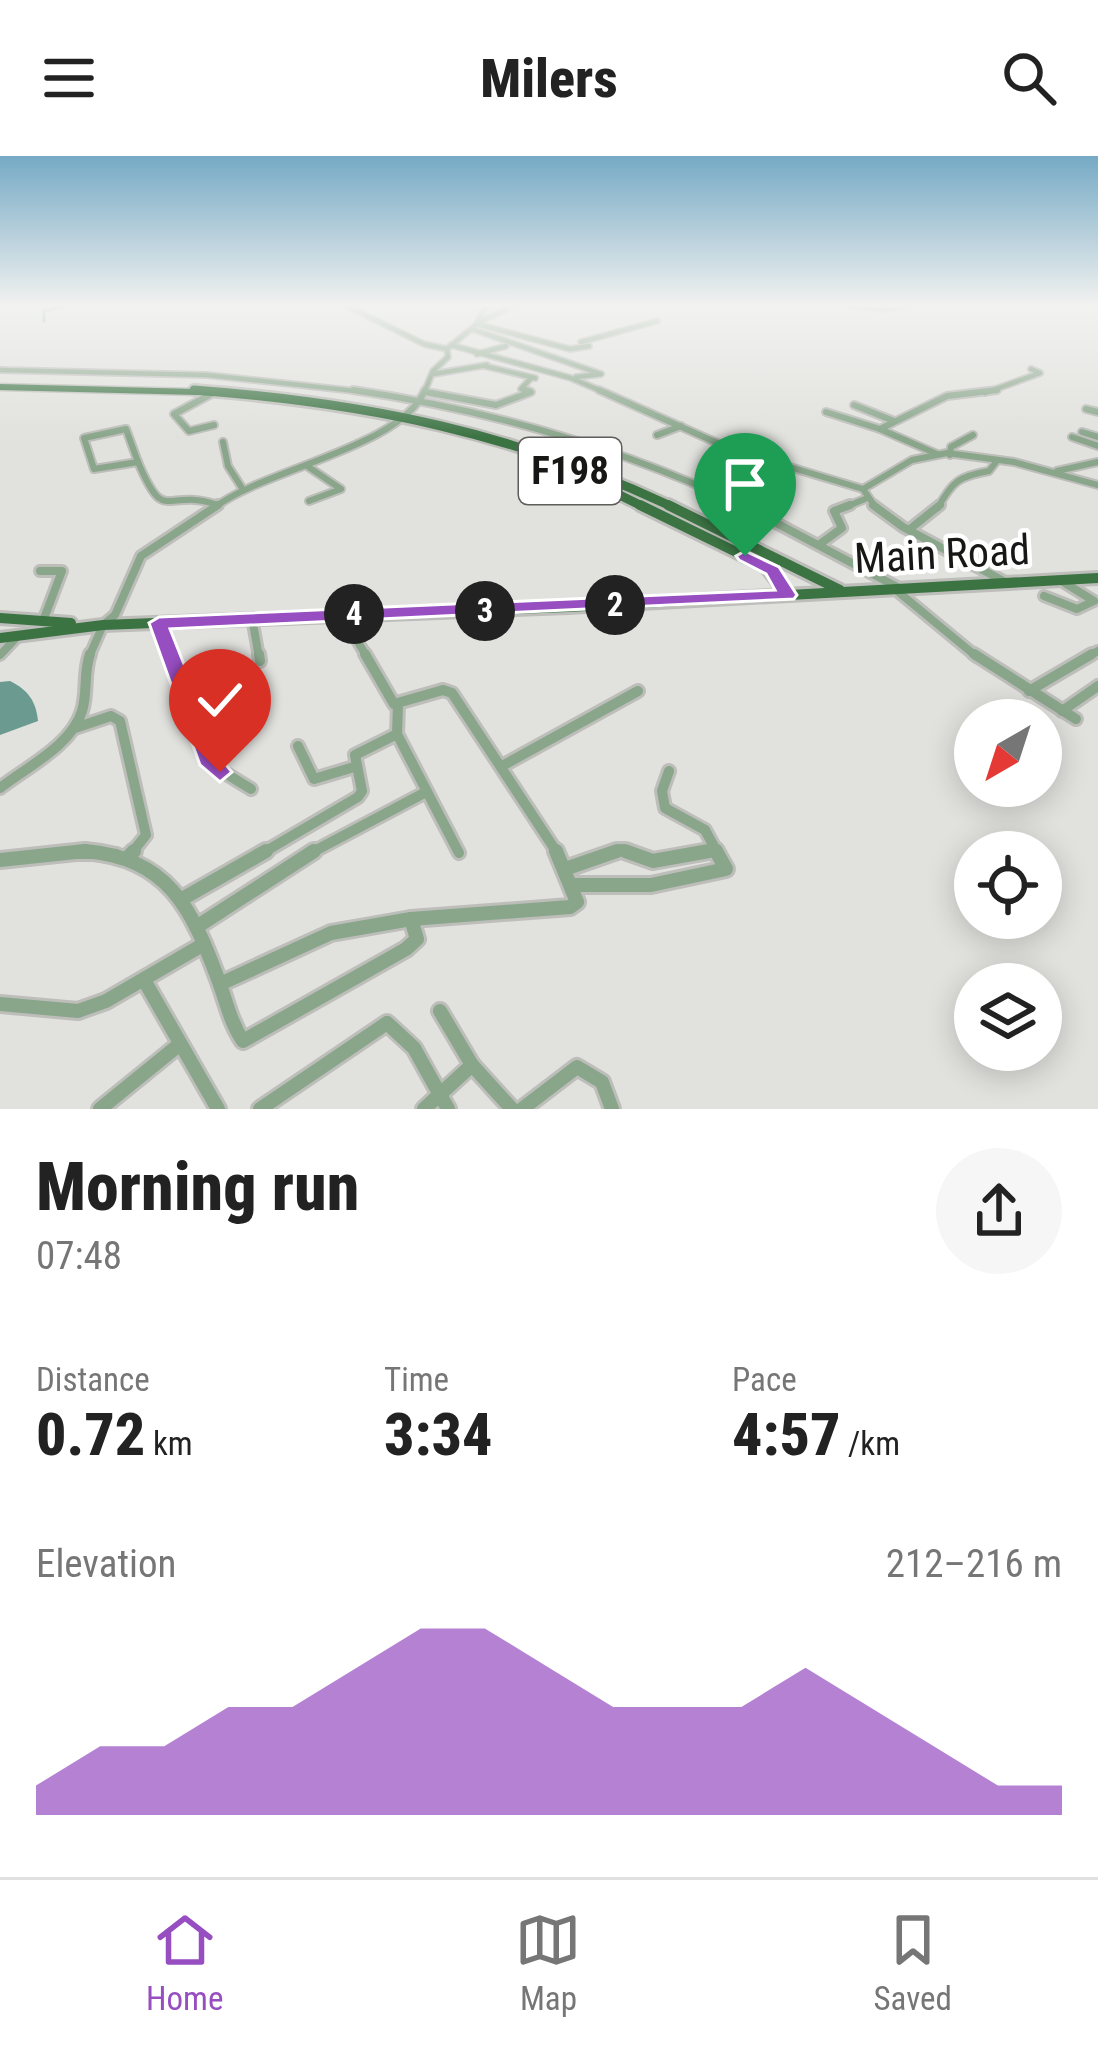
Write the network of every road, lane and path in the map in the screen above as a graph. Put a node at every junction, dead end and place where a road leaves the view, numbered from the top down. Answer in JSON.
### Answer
{"nodes":[{"id":1,"x":449,"y":349,"type":"edge"},
{"id":2,"x":459,"y":349,"type":"edge"},
{"id":3,"x":493,"y":349,"type":"edge"},
{"id":4,"x":538,"y":349,"type":"edge"},
{"id":5,"x":477,"y":354,"type":"junction"},
{"id":6,"x":498,"y":361,"type":"junction"},
{"id":7,"x":485,"y":365,"type":"junction"},
{"id":8,"x":1031,"y":369,"type":"dead end"},
{"id":9,"x":0,"y":370,"type":"edge"},
{"id":10,"x":432,"y":374,"type":"junction"},
{"id":11,"x":551,"y":374,"type":"junction"},
{"id":12,"x":571,"y":378,"type":"junction"},
{"id":13,"x":532,"y":379,"type":"junction"},
{"id":14,"x":0,"y":389,"type":"edge"},
{"id":15,"x":211,"y":395,"type":"junction"},
{"id":16,"x":423,"y":396,"type":"junction"},
{"id":17,"x":854,"y":405,"type":"dead end"},
{"id":18,"x":1085,"y":409,"type":"dead end"},
{"id":19,"x":826,"y":412,"type":"dead end"},
{"id":20,"x":1098,"y":412,"type":"edge"},
{"id":21,"x":399,"y":418,"type":"junction"},
{"id":22,"x":894,"y":421,"type":"junction"},
{"id":23,"x":214,"y":425,"type":"dead end"},
{"id":24,"x":681,"y":426,"type":"junction"},
{"id":25,"x":880,"y":429,"type":"junction"},
{"id":26,"x":1082,"y":432,"type":"dead end"},
{"id":27,"x":657,"y":435,"type":"dead end"},
{"id":28,"x":973,"y":435,"type":"dead end"},
{"id":29,"x":1072,"y":437,"type":"dead end"},
{"id":30,"x":1098,"y":441,"type":"edge"},
{"id":31,"x":224,"y":442,"type":"dead end"},
{"id":32,"x":752,"y":444,"type":"dead end"},
{"id":33,"x":733,"y":450,"type":"junction"},
{"id":34,"x":937,"y":454,"type":"junction"},
{"id":35,"x":950,"y":455,"type":"junction"},
{"id":36,"x":138,"y":462,"type":"junction"},
{"id":37,"x":996,"y":462,"type":"junction"},
{"id":38,"x":1098,"y":462,"type":"edge"},
{"id":39,"x":307,"y":466,"type":"junction"},
{"id":40,"x":1057,"y":471,"type":"junction"},
{"id":41,"x":1098,"y":485,"type":"edge"},
{"id":42,"x":242,"y":488,"type":"junction"},
{"id":43,"x":864,"y":494,"type":"junction"},
{"id":44,"x":309,"y":501,"type":"dead end"},
{"id":45,"x":215,"y":504,"type":"junction"},
{"id":46,"x":910,"y":529,"type":"junction"},
{"id":47,"x":820,"y":544,"type":"junction"},
{"id":48,"x":749,"y":552,"type":"junction"},
{"id":49,"x":40,"y":571,"type":"dead end"},
{"id":50,"x":1098,"y":578,"type":"edge"},
{"id":51,"x":1060,"y":580,"type":"junction"},
{"id":52,"x":1007,"y":583,"type":"junction"},
{"id":53,"x":898,"y":589,"type":"junction"},
{"id":54,"x":847,"y":593,"type":"junction"},
{"id":55,"x":788,"y":595,"type":"junction"},
{"id":56,"x":1044,"y":596,"type":"dead end"},
{"id":57,"x":341,"y":614,"type":"junction"},
{"id":58,"x":0,"y":618,"type":"edge"},
{"id":59,"x":252,"y":618,"type":"junction"},
{"id":60,"x":17,"y":620,"type":"junction"},
{"id":61,"x":43,"y":622,"type":"junction"},
{"id":62,"x":159,"y":623,"type":"junction"},
{"id":63,"x":103,"y":625,"type":"junction"},
{"id":64,"x":19,"y":635,"type":"junction"},
{"id":65,"x":0,"y":637,"type":"edge"},
{"id":66,"x":1098,"y":651,"type":"edge"},
{"id":67,"x":0,"y":655,"type":"edge"},
{"id":68,"x":260,"y":661,"type":"dead end"},
{"id":69,"x":1098,"y":686,"type":"edge"},
{"id":70,"x":638,"y":691,"type":"dead end"},
{"id":71,"x":1029,"y":691,"type":"junction"},
{"id":72,"x":1042,"y":699,"type":"edge"},
{"id":73,"x":398,"y":704,"type":"junction"},
{"id":74,"x":1062,"y":711,"type":"joint"},
{"id":75,"x":1076,"y":719,"type":"dead end"},
{"id":76,"x":75,"y":728,"type":"junction"},
{"id":77,"x":398,"y":734,"type":"junction"},
{"id":78,"x":298,"y":746,"type":"dead end"},
{"id":79,"x":502,"y":766,"type":"junction"},
{"id":80,"x":354,"y":767,"type":"junction"},
{"id":81,"x":669,"y":770,"type":"dead end"},
{"id":82,"x":3,"y":783,"type":"edge"},
{"id":83,"x":251,"y":789,"type":"dead end"},
{"id":84,"x":426,"y":792,"type":"junction"},
{"id":85,"x":717,"y":849,"type":"junction"},
{"id":86,"x":459,"y":853,"type":"dead end"},
{"id":87,"x":130,"y":855,"type":"junction"},
{"id":88,"x":0,"y":860,"type":"edge"},
{"id":89,"x":565,"y":869,"type":"junction"},
{"id":90,"x":574,"y":885,"type":"junction"},
{"id":91,"x":182,"y":899,"type":"junction"},
{"id":92,"x":411,"y":919,"type":"junction"},
{"id":93,"x":198,"y":926,"type":"junction"},
{"id":94,"x":204,"y":944,"type":"junction"},
{"id":95,"x":144,"y":980,"type":"junction"},
{"id":96,"x":220,"y":984,"type":"junction"},
{"id":97,"x":3,"y":998,"type":"edge"},
{"id":98,"x":440,"y":1011,"type":"dead end"},
{"id":99,"x":180,"y":1044,"type":"junction"},
{"id":100,"x":472,"y":1065,"type":"junction"},
{"id":101,"x":437,"y":1105,"type":"edge"},
{"id":102,"x":213,"y":1107,"type":"edge"},
{"id":103,"x":100,"y":1109,"type":"edge"},
{"id":104,"x":260,"y":1109,"type":"edge"},
{"id":105,"x":512,"y":1109,"type":"edge"},
{"id":106,"x":522,"y":1109,"type":"edge"},
{"id":107,"x":612,"y":1109,"type":"edge"}],
"edges":[{"from":1,"to":10,"type":"street"},
{"from":2,"to":5,"type":"street"},
{"from":3,"to":5,"type":"street"},
{"from":4,"to":12,"type":"street"},
{"from":5,"to":6,"type":"street"},
{"from":6,"to":7,"type":"street"},
{"from":6,"to":11,"type":"street"},
{"from":7,"to":10,"type":"street"},
{"from":7,"to":13,"type":"street"},
{"from":8,"to":22,"type":"street"},
{"from":9,"to":16,"type":"street"},
{"from":10,"to":16,"type":"street"},
{"from":11,"to":12,"type":"street"},
{"from":11,"to":13,"type":"street"},
{"from":12,"to":24,"type":"street"},
{"from":13,"to":16,"type":"street"},
{"from":14,"to":15,"type":"main road","number":"F198"},
{"from":15,"to":21,"type":"main road","number":"F198"},
{"from":15,"to":23,"type":"street"},
{"from":16,"to":21,"type":"street"},
{"from":16,"to":47,"type":"street"},
{"from":17,"to":22,"type":"street"},
{"from":18,"to":20,"type":"street"},
{"from":19,"to":25,"type":"street"},
{"from":21,"to":39,"type":"street"},
{"from":21,"to":48,"type":"main road","number":"F198"},
{"from":22,"to":25,"type":"street"},
{"from":24,"to":27,"type":"street"},
{"from":24,"to":33,"type":"street"},
{"from":25,"to":34,"type":"street"},
{"from":26,"to":30,"type":"street"},
{"from":28,"to":35,"type":"street"},
{"from":29,"to":30,"type":"street"},
{"from":31,"to":42,"type":"street"},
{"from":32,"to":33,"type":"street"},
{"from":33,"to":43,"type":"street"},
{"from":34,"to":35,"type":"street"},
{"from":34,"to":43,"type":"street"},
{"from":35,"to":37,"type":"street"},
{"from":36,"to":36,"type":"street"},
{"from":36,"to":45,"type":"street"},
{"from":37,"to":40,"type":"street"},
{"from":37,"to":46,"type":"street"},
{"from":38,"to":40,"type":"street"},
{"from":39,"to":42,"type":"street"},
{"from":39,"to":44,"type":"street"},
{"from":40,"to":41,"type":"street"},
{"from":42,"to":45,"type":"street"},
{"from":43,"to":46,"type":"street"},
{"from":43,"to":47,"type":"street"},
{"from":45,"to":63,"type":"street"},
{"from":46,"to":52,"type":"street"},
{"from":47,"to":53,"type":"street"},
{"from":48,"to":54,"type":"main road","number":"F198"},
{"from":48,"to":55,"type":"main road","number":"F198"},
{"from":49,"to":61,"type":"street"},
{"from":50,"to":51,"type":"main road","name":"Main Road"},
{"from":51,"to":52,"type":"main road","name":"Main Road"},
{"from":51,"to":56,"type":"street"},
{"from":52,"to":53,"type":"main road","name":"Main Road"},
{"from":53,"to":54,"type":"main road","name":"Main Road"},
{"from":53,"to":71,"type":"street"},
{"from":54,"to":55,"type":"main road","name":"Main Road"},
{"from":55,"to":57,"type":"main road","name":"Main Road"},
{"from":57,"to":59,"type":"main road","name":"Main Road"},
{"from":57,"to":73,"type":"street"},
{"from":58,"to":60,"type":"main road"},
{"from":59,"to":62,"type":"main road","name":"Main Road"},
{"from":59,"to":68,"type":"street"},
{"from":60,"to":61,"type":"main road"},
{"from":60,"to":65,"type":"main road"},
{"from":61,"to":63,"type":"main road"},
{"from":62,"to":63,"type":"main road","name":"Main Road"},
{"from":62,"to":83,"type":"street"},
{"from":63,"to":64,"type":"main road","name":"Main Road"},
{"from":63,"to":76,"type":"street"},
{"from":64,"to":65,"type":"main road","name":"Main Road"},
{"from":64,"to":67,"type":"street"},
{"from":66,"to":71,"type":"street"},
{"from":69,"to":74,"type":"street"},
{"from":70,"to":79,"type":"street"},
{"from":71,"to":72,"type":"street"},
{"from":73,"to":77,"type":"street"},
{"from":73,"to":79,"type":"street"},
{"from":74,"to":75,"type":"street"},
{"from":76,"to":82,"type":"street"},
{"from":76,"to":87,"type":"street"},
{"from":77,"to":80,"type":"street"},
{"from":77,"to":84,"type":"street"},
{"from":78,"to":80,"type":"street"},
{"from":79,"to":89,"type":"street"},
{"from":80,"to":91,"type":"street"},
{"from":81,"to":85,"type":"street"},
{"from":84,"to":86,"type":"street"},
{"from":84,"to":93,"type":"street"},
{"from":85,"to":89,"type":"street"},
{"from":85,"to":90,"type":"street"},
{"from":87,"to":88,"type":"street"},
{"from":87,"to":91,"type":"street"},
{"from":89,"to":90,"type":"street"},
{"from":90,"to":92,"type":"street"},
{"from":91,"to":93,"type":"street"},
{"from":92,"to":96,"type":"street"},
{"from":92,"to":96,"type":"street"},
{"from":93,"to":94,"type":"street"},
{"from":94,"to":95,"type":"street"},
{"from":94,"to":96,"type":"street"},
{"from":95,"to":97,"type":"street"},
{"from":95,"to":99,"type":"street"},
{"from":98,"to":100,"type":"street"},
{"from":99,"to":102,"type":"street"},
{"from":99,"to":103,"type":"street"},
{"from":100,"to":101,"type":"street"},
{"from":100,"to":105,"type":"street"},
{"from":101,"to":104,"type":"street"},
{"from":106,"to":107,"type":"street"}]}
